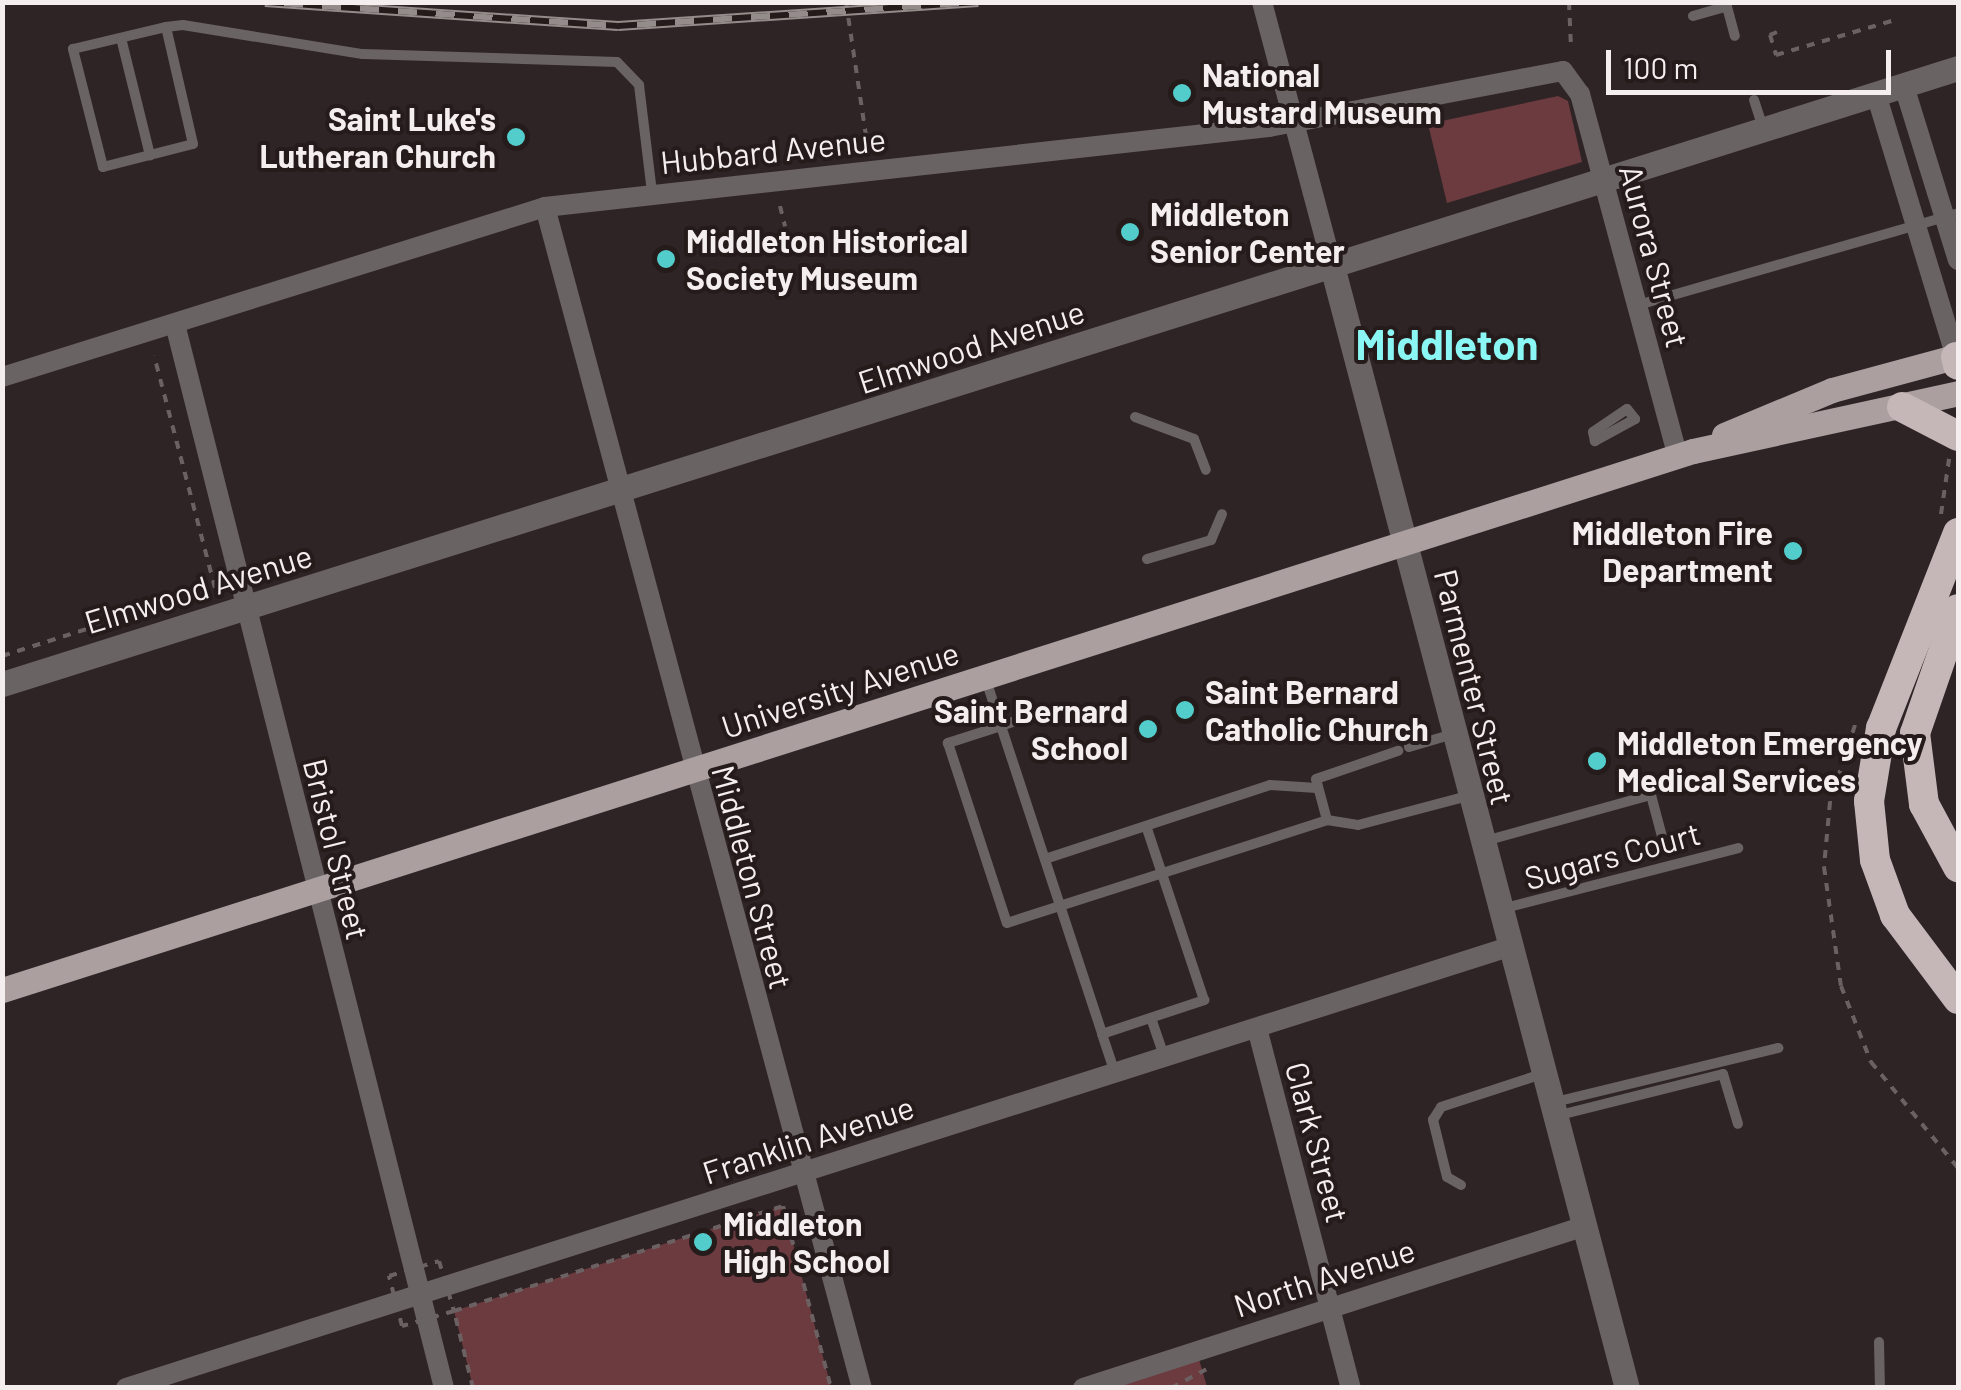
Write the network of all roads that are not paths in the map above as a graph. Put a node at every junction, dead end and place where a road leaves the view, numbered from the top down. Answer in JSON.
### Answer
{"nodes":[{"id":1,"x":1262,"y":2,"type":"edge"},
{"id":2,"x":1726,"y":4,"type":"edge"},
{"id":3,"x":1693,"y":16,"type":"dead end"},
{"id":4,"x":166,"y":27,"type":"junction"},
{"id":5,"x":1735,"y":36,"type":"dead end"},
{"id":6,"x":121,"y":38,"type":"junction"},
{"id":7,"x":1958,"y":68,"type":"edge"},
{"id":8,"x":1568,"y":75,"type":"joint"},
{"id":9,"x":1904,"y":86,"type":"junction"},
{"id":10,"x":1876,"y":94,"type":"junction"},
{"id":11,"x":1754,"y":100,"type":"dead end"},
{"id":12,"x":1295,"y":123,"type":"junction"},
{"id":13,"x":1763,"y":129,"type":"junction"},
{"id":14,"x":150,"y":155,"type":"junction"},
{"id":15,"x":1604,"y":180,"type":"junction"},
{"id":16,"x":652,"y":193,"type":"junction"},
{"id":17,"x":545,"y":207,"type":"junction"},
{"id":18,"x":1952,"y":215,"type":"edge"},
{"id":19,"x":1916,"y":226,"type":"junction"},
{"id":20,"x":1958,"y":260,"type":"edge"},
{"id":21,"x":1332,"y":266,"type":"junction"},
{"id":22,"x":1638,"y":306,"type":"junction"},
{"id":23,"x":174,"y":324,"type":"junction"},
{"id":24,"x":1958,"y":359,"type":"edge"},
{"id":25,"x":2,"y":377,"type":"edge"},
{"id":26,"x":1958,"y":392,"type":"edge"},
{"id":27,"x":1902,"y":407,"type":"junction"},
{"id":28,"x":1135,"y":417,"type":"dead end"},
{"id":29,"x":1958,"y":436,"type":"edge"},
{"id":30,"x":1688,"y":453,"type":"junction"},
{"id":31,"x":1206,"y":470,"type":"dead end"},
{"id":32,"x":619,"y":491,"type":"junction"},
{"id":33,"x":1222,"y":514,"type":"dead end"},
{"id":34,"x":1958,"y":533,"type":"edge"},
{"id":35,"x":1404,"y":543,"type":"junction"},
{"id":36,"x":1147,"y":559,"type":"dead end"},
{"id":37,"x":247,"y":607,"type":"junction"},
{"id":38,"x":1958,"y":609,"type":"edge"},
{"id":39,"x":984,"y":676,"type":"junction"},
{"id":40,"x":2,"y":684,"type":"edge"},
{"id":41,"x":1049,"y":710,"type":"dead end"},
{"id":42,"x":1001,"y":726,"type":"junction"},
{"id":43,"x":1454,"y":734,"type":"junction"},
{"id":44,"x":693,"y":770,"type":"junction"},
{"id":45,"x":1317,"y":788,"type":"junction"},
{"id":46,"x":1470,"y":796,"type":"junction"},
{"id":47,"x":1327,"y":820,"type":"junction"},
{"id":48,"x":1146,"y":826,"type":"junction"},
{"id":49,"x":1663,"y":840,"type":"dead end"},
{"id":50,"x":1481,"y":842,"type":"junction"},
{"id":51,"x":1738,"y":848,"type":"dead end"},
{"id":52,"x":1044,"y":859,"type":"junction"},
{"id":53,"x":1958,"y":867,"type":"edge"},
{"id":54,"x":1161,"y":872,"type":"junction"},
{"id":55,"x":316,"y":890,"type":"junction"},
{"id":56,"x":1060,"y":906,"type":"junction"},
{"id":57,"x":1499,"y":910,"type":"junction"},
{"id":58,"x":1509,"y":948,"type":"junction"},
{"id":59,"x":2,"y":990,"type":"edge"},
{"id":60,"x":1958,"y":999,"type":"edge"},
{"id":61,"x":1151,"y":1018,"type":"junction"},
{"id":62,"x":1257,"y":1028,"type":"junction"},
{"id":63,"x":1102,"y":1034,"type":"junction"},
{"id":64,"x":1778,"y":1048,"type":"dead end"},
{"id":65,"x":1164,"y":1057,"type":"junction"},
{"id":66,"x":1114,"y":1073,"type":"junction"},
{"id":67,"x":1543,"y":1074,"type":"junction"},
{"id":68,"x":1553,"y":1110,"type":"junction"},
{"id":69,"x":1738,"y":1124,"type":"dead end"},
{"id":70,"x":800,"y":1173,"type":"junction"},
{"id":71,"x":1460,"y":1185,"type":"dead end"},
{"id":72,"x":1584,"y":1226,"type":"junction"},
{"id":73,"x":421,"y":1295,"type":"junction"},
{"id":74,"x":1330,"y":1306,"type":"junction"},
{"id":75,"x":1879,"y":1342,"type":"dead end"},
{"id":76,"x":126,"y":1388,"type":"edge"},
{"id":77,"x":444,"y":1388,"type":"edge"},
{"id":78,"x":862,"y":1388,"type":"edge"},
{"id":79,"x":1083,"y":1388,"type":"edge"},
{"id":80,"x":1351,"y":1388,"type":"edge"},
{"id":81,"x":1627,"y":1388,"type":"edge"},
{"id":82,"x":1880,"y":1388,"type":"edge"}],
"edges":[{"from":1,"to":12,"type":"street","name":"Parmenter Street"},
{"from":2,"to":3,"type":"lane"},
{"from":2,"to":5,"type":"lane"},
{"from":4,"to":6,"type":"lane"},
{"from":4,"to":14,"type":"lane"},
{"from":4,"to":16,"type":"lane"},
{"from":6,"to":14,"type":"lane"},
{"from":6,"to":14,"type":"lane"},
{"from":7,"to":9,"type":"street","name":"Elmwood Avenue"},
{"from":8,"to":12,"type":"street","name":"Hubbard Avenue"},
{"from":8,"to":15,"type":"street","name":"Aurora Street"},
{"from":9,"to":10,"type":"street","name":"Elmwood Avenue"},
{"from":9,"to":18,"type":"street"},
{"from":10,"to":13,"type":"street","name":"Elmwood Avenue"},
{"from":10,"to":19,"type":"street"},
{"from":11,"to":13,"type":"lane"},
{"from":12,"to":16,"type":"street","name":"Hubbard Avenue"},
{"from":12,"to":21,"type":"street","name":"Parmenter Street"},
{"from":13,"to":15,"type":"street","name":"Elmwood Avenue"},
{"from":15,"to":21,"type":"street","name":"Elmwood Avenue"},
{"from":15,"to":22,"type":"street","name":"Aurora Street"},
{"from":16,"to":17,"type":"street","name":"Hubbard Avenue"},
{"from":17,"to":23,"type":"street","name":"Hubbard Avenue"},
{"from":17,"to":32,"type":"street","name":"Middleton Street"},
{"from":18,"to":19,"type":"lane"},
{"from":18,"to":20,"type":"street"},
{"from":19,"to":22,"type":"lane"},
{"from":19,"to":24,"type":"street"},
{"from":21,"to":32,"type":"street","name":"Elmwood Avenue"},
{"from":21,"to":35,"type":"street","name":"Parmenter Street"},
{"from":22,"to":30,"type":"street","name":"Aurora Street"},
{"from":23,"to":25,"type":"street","name":"Hubbard Avenue"},
{"from":23,"to":37,"type":"street","name":"Bristol Street"},
{"from":24,"to":30,"type":"main road","name":"University Avenue"},
{"from":26,"to":27,"type":"main road","name":"University Avenue"},
{"from":27,"to":29,"type":"highway"},
{"from":27,"to":30,"type":"main road","name":"University Avenue"},
{"from":28,"to":31,"type":"lane"},
{"from":30,"to":35,"type":"main road","name":"University Avenue"},
{"from":32,"to":37,"type":"street","name":"Elmwood Avenue"},
{"from":32,"to":44,"type":"street","name":"Middleton Street"},
{"from":33,"to":36,"type":"lane"},
{"from":34,"to":60,"type":"highway"},
{"from":35,"to":39,"type":"main road","name":"University Avenue"},
{"from":35,"to":43,"type":"street","name":"Parmenter Street"},
{"from":37,"to":40,"type":"street","name":"Elmwood Avenue"},
{"from":37,"to":55,"type":"street","name":"Bristol Street"},
{"from":38,"to":53,"type":"highway"},
{"from":39,"to":42,"type":"lane"},
{"from":39,"to":44,"type":"main road","name":"University Avenue"},
{"from":41,"to":42,"type":"lane"},
{"from":42,"to":52,"type":"lane"},
{"from":42,"to":56,"type":"lane"},
{"from":43,"to":45,"type":"lane"},
{"from":43,"to":46,"type":"street","name":"Parmenter Street"},
{"from":44,"to":55,"type":"main road","name":"University Avenue"},
{"from":44,"to":70,"type":"street","name":"Middleton Street"},
{"from":45,"to":47,"type":"lane"},
{"from":45,"to":48,"type":"lane"},
{"from":46,"to":47,"type":"lane"},
{"from":46,"to":50,"type":"street","name":"Parmenter Street"},
{"from":47,"to":54,"type":"lane"},
{"from":48,"to":52,"type":"lane"},
{"from":48,"to":54,"type":"lane"},
{"from":49,"to":50,"type":"lane"},
{"from":50,"to":57,"type":"street","name":"Parmenter Street"},
{"from":51,"to":57,"type":"lane","name":"Sugars Court"},
{"from":52,"to":56,"type":"lane"},
{"from":54,"to":56,"type":"lane"},
{"from":54,"to":61,"type":"lane"},
{"from":55,"to":59,"type":"main road","name":"University Avenue"},
{"from":55,"to":73,"type":"street","name":"Bristol Street"},
{"from":56,"to":63,"type":"lane"},
{"from":57,"to":58,"type":"street","name":"Parmenter Street"},
{"from":58,"to":62,"type":"street","name":"Franklin Avenue"},
{"from":58,"to":67,"type":"street","name":"Parmenter Street"},
{"from":61,"to":63,"type":"lane"},
{"from":61,"to":65,"type":"lane"},
{"from":62,"to":65,"type":"street","name":"Franklin Avenue"},
{"from":62,"to":74,"type":"street","name":"Clark Street"},
{"from":63,"to":66,"type":"lane"},
{"from":64,"to":68,"type":"lane"},
{"from":65,"to":66,"type":"street","name":"Franklin Avenue"},
{"from":66,"to":70,"type":"street","name":"Franklin Avenue"},
{"from":67,"to":68,"type":"street","name":"Parmenter Street"},
{"from":67,"to":71,"type":"lane"},
{"from":68,"to":69,"type":"lane"},
{"from":68,"to":72,"type":"street","name":"Parmenter Street"},
{"from":70,"to":73,"type":"street","name":"Franklin Avenue"},
{"from":70,"to":78,"type":"street","name":"Middleton Street"},
{"from":72,"to":74,"type":"street","name":"North Avenue"},
{"from":72,"to":81,"type":"street","name":"Parmenter Street"},
{"from":73,"to":76,"type":"street","name":"Franklin Avenue"},
{"from":73,"to":77,"type":"street","name":"Bristol Street"},
{"from":74,"to":79,"type":"street","name":"North Avenue"},
{"from":74,"to":80,"type":"street","name":"Clark Street"},
{"from":75,"to":82,"type":"lane"}]}
